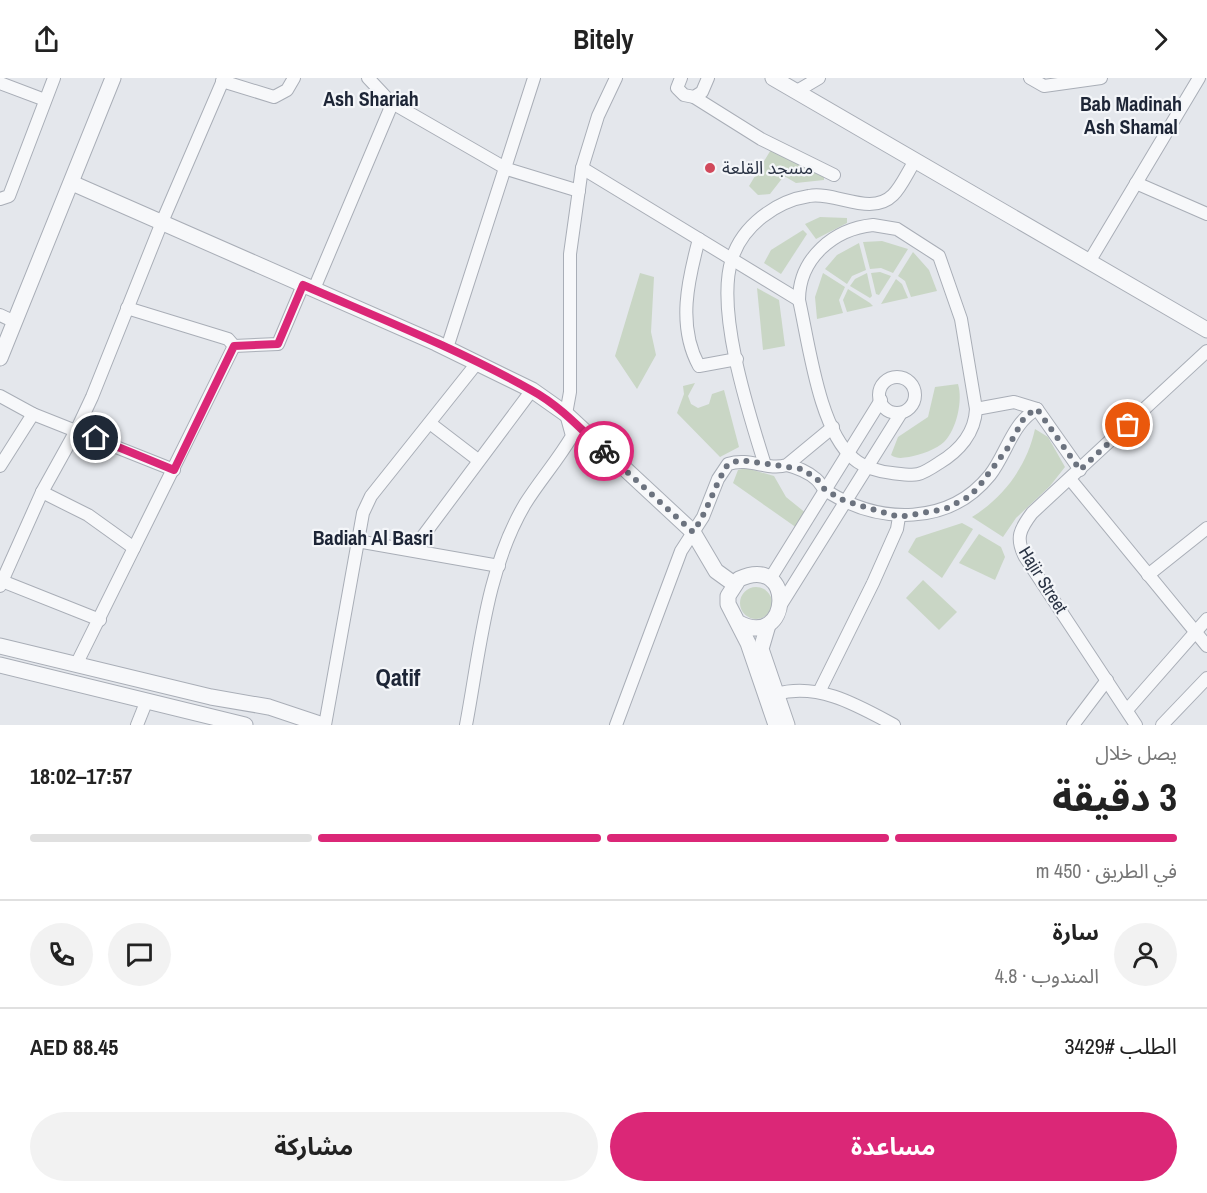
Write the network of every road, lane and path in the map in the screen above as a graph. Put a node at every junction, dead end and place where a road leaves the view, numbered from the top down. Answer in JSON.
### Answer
{"nodes":[{"id":1,"x":54,"y":78,"type":"edge"},
{"id":2,"x":113,"y":78,"type":"edge"},
{"id":3,"x":294,"y":78,"type":"edge"},
{"id":4,"x":368,"y":78,"type":"edge"},
{"id":5,"x":534,"y":78,"type":"edge"},
{"id":6,"x":616,"y":78,"type":"edge"},
{"id":7,"x":681,"y":78,"type":"edge"},
{"id":8,"x":708,"y":78,"type":"edge"},
{"id":9,"x":773,"y":78,"type":"edge"},
{"id":10,"x":819,"y":78,"type":"edge"},
{"id":11,"x":1030,"y":78,"type":"edge"},
{"id":12,"x":1101,"y":78,"type":"edge"},
{"id":13,"x":1199,"y":78,"type":"edge"},
{"id":14,"x":223,"y":79,"type":"edge"},
{"id":15,"x":0,"y":83,"type":"edge"},
{"id":16,"x":793,"y":86,"type":"edge"},
{"id":17,"x":694,"y":97,"type":"junction"},
{"id":18,"x":45,"y":100,"type":"junction"},
{"id":19,"x":387,"y":100,"type":"junction"},
{"id":20,"x":915,"y":161,"type":"junction"},
{"id":21,"x":582,"y":168,"type":"junction"},
{"id":22,"x":507,"y":169,"type":"junction"},
{"id":23,"x":834,"y":175,"type":"dead end"},
{"id":24,"x":72,"y":183,"type":"junction"},
{"id":25,"x":1136,"y":183,"type":"junction"},
{"id":26,"x":579,"y":191,"type":"junction"},
{"id":27,"x":0,"y":199,"type":"edge"},
{"id":28,"x":1207,"y":214,"type":"edge"},
{"id":29,"x":162,"y":222,"type":"junction"},
{"id":30,"x":699,"y":239,"type":"junction"},
{"id":31,"x":732,"y":259,"type":"junction"},
{"id":32,"x":1089,"y":262,"type":"junction"},
{"id":33,"x":308,"y":287,"type":"junction"},
{"id":34,"x":799,"y":300,"type":"junction"},
{"id":35,"x":127,"y":308,"type":"junction"},
{"id":36,"x":0,"y":315,"type":"edge"},
{"id":37,"x":15,"y":322,"type":"junction"},
{"id":38,"x":1207,"y":330,"type":"edge"},
{"id":39,"x":234,"y":346,"type":"junction"},
{"id":40,"x":447,"y":348,"type":"junction"},
{"id":41,"x":1207,"y":351,"type":"edge"},
{"id":42,"x":0,"y":358,"type":"edge"},
{"id":43,"x":737,"y":359,"type":"junction"},
{"id":44,"x":477,"y":363,"type":"junction"},
{"id":45,"x":532,"y":390,"type":"junction"},
{"id":46,"x":0,"y":396,"type":"edge"},
{"id":47,"x":880,"y":400,"type":"junction"},
{"id":48,"x":976,"y":409,"type":"junction"},
{"id":49,"x":1037,"y":409,"type":"junction"},
{"id":50,"x":901,"y":413,"type":"junction"},
{"id":51,"x":33,"y":414,"type":"junction"},
{"id":52,"x":566,"y":414,"type":"junction"},
{"id":53,"x":431,"y":424,"type":"junction"},
{"id":54,"x":832,"y":428,"type":"junction"},
{"id":55,"x":77,"y":429,"type":"junction"},
{"id":56,"x":848,"y":453,"type":"junction"},
{"id":57,"x":478,"y":460,"type":"junction"},
{"id":58,"x":765,"y":465,"type":"junction"},
{"id":59,"x":787,"y":465,"type":"junction"},
{"id":60,"x":0,"y":466,"type":"edge"},
{"id":61,"x":867,"y":466,"type":"junction"},
{"id":62,"x":174,"y":470,"type":"junction"},
{"id":63,"x":1080,"y":470,"type":"junction"},
{"id":64,"x":1070,"y":479,"type":"junction"},
{"id":65,"x":825,"y":490,"type":"junction"},
{"id":66,"x":42,"y":492,"type":"junction"},
{"id":67,"x":845,"y":501,"type":"junction"},
{"id":68,"x":899,"y":517,"type":"junction"},
{"id":69,"x":1207,"y":528,"type":"edge"},
{"id":70,"x":688,"y":532,"type":"junction"},
{"id":71,"x":357,"y":541,"type":"junction"},
{"id":72,"x":134,"y":548,"type":"junction"},
{"id":73,"x":417,"y":550,"type":"junction"},
{"id":74,"x":499,"y":566,"type":"junction"},
{"id":75,"x":1148,"y":574,"type":"junction"},
{"id":76,"x":770,"y":579,"type":"junction"},
{"id":77,"x":1,"y":584,"type":"edge"},
{"id":78,"x":734,"y":584,"type":"junction"},
{"id":79,"x":782,"y":603,"type":"junction"},
{"id":80,"x":728,"y":604,"type":"junction"},
{"id":81,"x":100,"y":620,"type":"junction"},
{"id":82,"x":1207,"y":620,"type":"edge"},
{"id":83,"x":739,"y":624,"type":"junction"},
{"id":84,"x":768,"y":625,"type":"junction"},
{"id":85,"x":1194,"y":631,"type":"junction"},
{"id":86,"x":0,"y":646,"type":"edge"},
{"id":87,"x":1207,"y":646,"type":"edge"},
{"id":88,"x":0,"y":665,"type":"edge"},
{"id":89,"x":76,"y":665,"type":"junction"},
{"id":90,"x":1207,"y":678,"type":"edge"},
{"id":91,"x":1107,"y":680,"type":"junction"},
{"id":92,"x":819,"y":692,"type":"junction"},
{"id":93,"x":776,"y":694,"type":"junction"},
{"id":94,"x":147,"y":699,"type":"junction"},
{"id":95,"x":1127,"y":710,"type":"junction"},
{"id":96,"x":240,"y":724,"type":"edge"},
{"id":97,"x":137,"y":725,"type":"edge"},
{"id":98,"x":324,"y":725,"type":"edge"},
{"id":99,"x":466,"y":725,"type":"edge"},
{"id":100,"x":616,"y":725,"type":"edge"},
{"id":101,"x":776,"y":725,"type":"edge"},
{"id":102,"x":787,"y":725,"type":"edge"},
{"id":103,"x":894,"y":725,"type":"edge"},
{"id":104,"x":1074,"y":725,"type":"edge"},
{"id":105,"x":1136,"y":725,"type":"edge"},
{"id":106,"x":1162,"y":725,"type":"edge"}],
"edges":[{"from":1,"to":18,"type":"street"},
{"from":2,"to":24,"type":"street"},
{"from":3,"to":14,"type":"street"},
{"from":4,"to":19,"type":"street"},
{"from":5,"to":22,"type":"street"},
{"from":6,"to":21,"type":"street"},
{"from":7,"to":17,"type":"street"},
{"from":8,"to":17,"type":"street"},
{"from":9,"to":16,"type":"street"},
{"from":10,"to":16,"type":"street"},
{"from":11,"to":12,"type":"street"},
{"from":13,"to":25,"type":"street"},
{"from":14,"to":29,"type":"street"},
{"from":15,"to":18,"type":"street"},
{"from":16,"to":20,"type":"street"},
{"from":17,"to":23,"type":"street"},
{"from":18,"to":27,"type":"street"},
{"from":19,"to":22,"type":"street"},
{"from":19,"to":33,"type":"street"},
{"from":20,"to":31,"type":"street"},
{"from":20,"to":32,"type":"street"},
{"from":21,"to":26,"type":"street"},
{"from":21,"to":30,"type":"street"},
{"from":22,"to":26,"type":"street"},
{"from":22,"to":40,"type":"street"},
{"from":24,"to":29,"type":"street"},
{"from":24,"to":37,"type":"street"},
{"from":25,"to":28,"type":"street"},
{"from":25,"to":32,"type":"street"},
{"from":26,"to":52,"type":"street"},
{"from":29,"to":33,"type":"street"},
{"from":29,"to":35,"type":"street"},
{"from":30,"to":31,"type":"street"},
{"from":30,"to":43,"type":"street"},
{"from":31,"to":34,"type":"street"},
{"from":31,"to":43,"type":"street"},
{"from":32,"to":38,"type":"street"},
{"from":33,"to":39,"type":"street"},
{"from":33,"to":40,"type":"street"},
{"from":34,"to":48,"type":"street"},
{"from":34,"to":54,"type":"street"},
{"from":35,"to":39,"type":"street"},
{"from":35,"to":55,"type":"street"},
{"from":36,"to":37,"type":"street"},
{"from":37,"to":42,"type":"street"},
{"from":39,"to":62,"type":"street"},
{"from":40,"to":44,"type":"street"},
{"from":41,"to":63,"type":"street","name":"Hajir Street"},
{"from":43,"to":58,"type":"street"},
{"from":44,"to":45,"type":"street"},
{"from":44,"to":53,"type":"street"},
{"from":45,"to":52,"type":"street"},
{"from":45,"to":57,"type":"street"},
{"from":46,"to":51,"type":"street"},
{"from":47,"to":50,"type":"street"},
{"from":47,"to":50,"type":"street"},
{"from":47,"to":56,"type":"street"},
{"from":48,"to":49,"type":"street"},
{"from":48,"to":61,"type":"street"},
{"from":49,"to":63,"type":"street"},
{"from":49,"to":68,"type":"street"},
{"from":50,"to":61,"type":"street"},
{"from":51,"to":55,"type":"street"},
{"from":51,"to":60,"type":"street"},
{"from":52,"to":70,"type":"street"},
{"from":52,"to":74,"type":"street"},
{"from":53,"to":57,"type":"street"},
{"from":53,"to":71,"type":"street"},
{"from":54,"to":56,"type":"street"},
{"from":54,"to":59,"type":"street"},
{"from":55,"to":62,"type":"street"},
{"from":55,"to":66,"type":"street"},
{"from":56,"to":61,"type":"street"},
{"from":56,"to":65,"type":"street"},
{"from":57,"to":73,"type":"street"},
{"from":58,"to":59,"type":"street"},
{"from":58,"to":70,"type":"street"},
{"from":59,"to":65,"type":"street"},
{"from":61,"to":67,"type":"street"},
{"from":62,"to":72,"type":"street"},
{"from":63,"to":64,"type":"street","name":"Hajir Street"},
{"from":64,"to":75,"type":"street"},
{"from":64,"to":91,"type":"street","name":"Hajir Street"},
{"from":65,"to":67,"type":"street"},
{"from":65,"to":76,"type":"street"},
{"from":66,"to":72,"type":"street"},
{"from":66,"to":77,"type":"street"},
{"from":67,"to":68,"type":"street"},
{"from":67,"to":79,"type":"street"},
{"from":68,"to":92,"type":"street"},
{"from":69,"to":75,"type":"street"},
{"from":70,"to":78,"type":"street"},
{"from":70,"to":80,"type":"street"},
{"from":70,"to":100,"type":"street"},
{"from":71,"to":73,"type":"street"},
{"from":71,"to":98,"type":"street"},
{"from":72,"to":81,"type":"street"},
{"from":73,"to":74,"type":"street"},
{"from":74,"to":99,"type":"street"},
{"from":75,"to":85,"type":"street"},
{"from":76,"to":78,"type":"street"},
{"from":76,"to":79,"type":"street"},
{"from":77,"to":81,"type":"street"},
{"from":78,"to":80,"type":"street"},
{"from":79,"to":84,"type":"street"},
{"from":80,"to":83,"type":"street"},
{"from":81,"to":89,"type":"street"},
{"from":82,"to":85,"type":"street"},
{"from":83,"to":84,"type":"street"},
{"from":83,"to":101,"type":"street"},
{"from":84,"to":93,"type":"street"},
{"from":85,"to":87,"type":"street"},
{"from":85,"to":95,"type":"street"},
{"from":86,"to":89,"type":"street"},
{"from":88,"to":94,"type":"street"},
{"from":89,"to":98,"type":"street"},
{"from":90,"to":106,"type":"street"},
{"from":91,"to":95,"type":"street","name":"Hajir Street"},
{"from":91,"to":104,"type":"street"},
{"from":92,"to":93,"type":"street"},
{"from":92,"to":103,"type":"street"},
{"from":93,"to":102,"type":"street"},
{"from":94,"to":96,"type":"street"},
{"from":94,"to":97,"type":"street"},
{"from":95,"to":105,"type":"street","name":"Hajir Street"}]}
